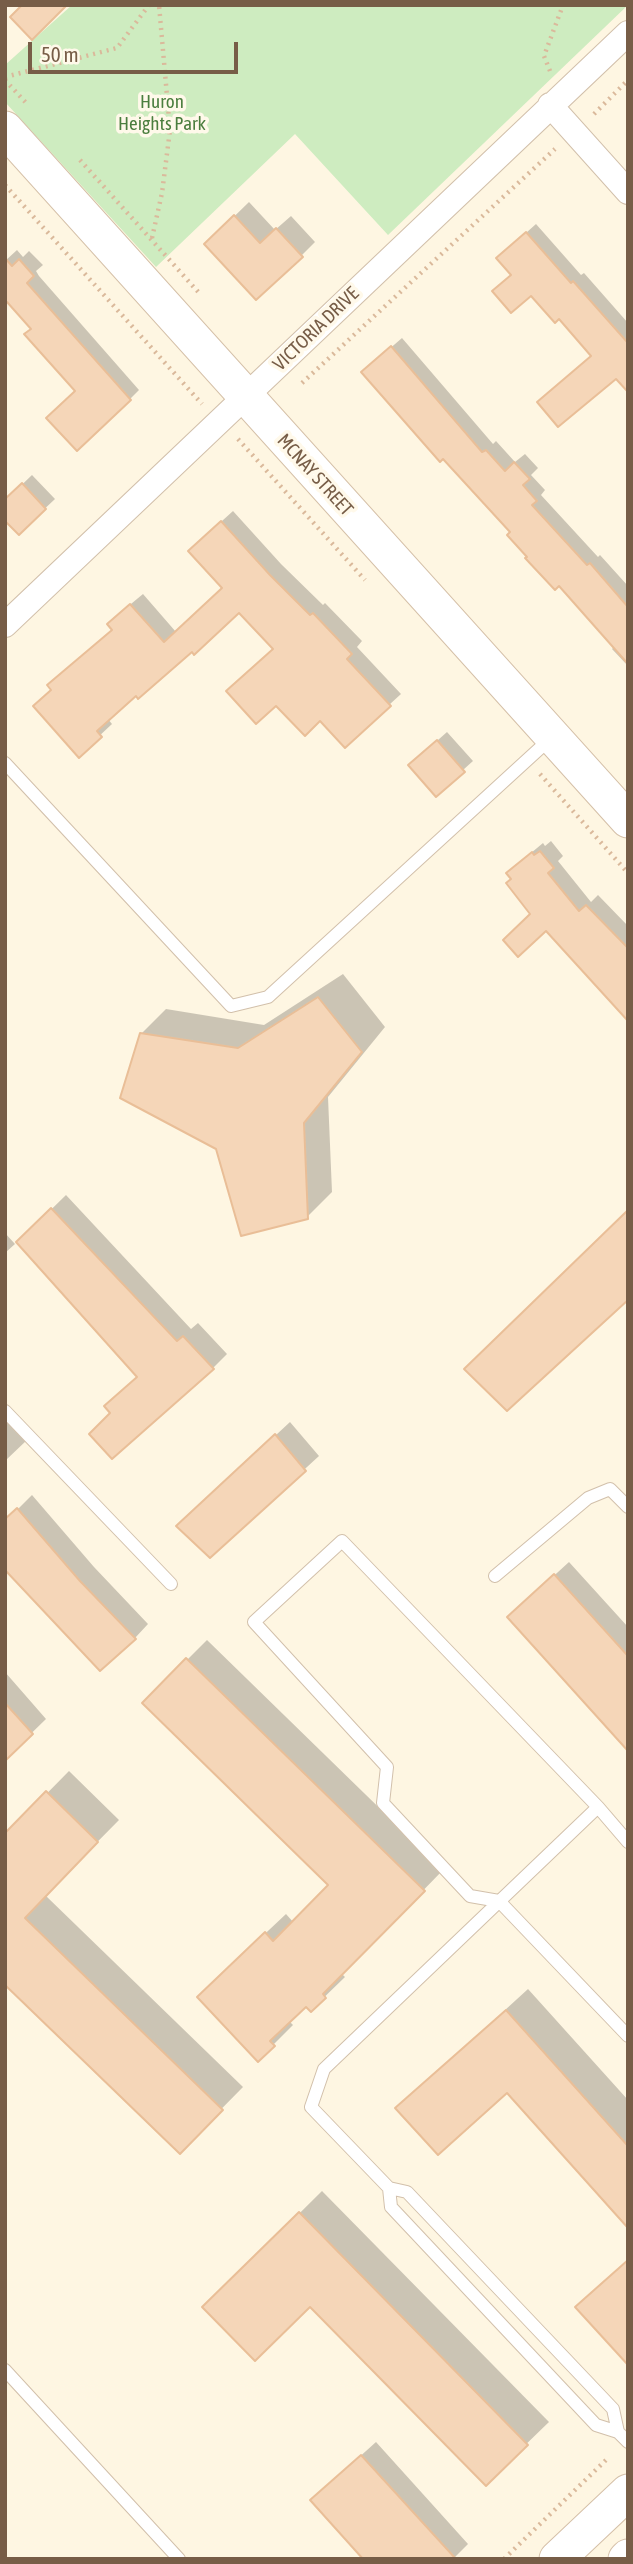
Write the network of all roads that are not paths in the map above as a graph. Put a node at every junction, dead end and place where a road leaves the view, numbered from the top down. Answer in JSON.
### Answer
{"nodes":[{"id":1,"x":628,"y":33,"type":"edge"},
{"id":2,"x":558,"y":97,"type":"junction"},
{"id":3,"x":5,"y":129,"type":"edge"},
{"id":4,"x":628,"y":192,"type":"edge"},
{"id":5,"x":245,"y":397,"type":"junction"},
{"id":6,"x":5,"y":625,"type":"edge"},
{"id":7,"x":539,"y":748,"type":"junction"},
{"id":8,"x":5,"y":763,"type":"edge"},
{"id":9,"x":628,"y":820,"type":"edge"},
{"id":10,"x":5,"y":1411,"type":"edge"},
{"id":11,"x":628,"y":1507,"type":"edge"},
{"id":12,"x":495,"y":1576,"type":"dead end"},
{"id":13,"x":171,"y":1584,"type":"dead end"},
{"id":14,"x":598,"y":1807,"type":"junction"},
{"id":15,"x":628,"y":1842,"type":"edge"},
{"id":16,"x":499,"y":1901,"type":"junction"},
{"id":17,"x":628,"y":2036,"type":"edge"},
{"id":18,"x":389,"y":2188,"type":"junction"},
{"id":19,"x":5,"y":2370,"type":"edge"},
{"id":20,"x":618,"y":2432,"type":"junction"},
{"id":21,"x":628,"y":2442,"type":"edge"},
{"id":22,"x":628,"y":2492,"type":"edge"},
{"id":23,"x":179,"y":2559,"type":"edge"},
{"id":24,"x":557,"y":2559,"type":"edge"}],
"edges":[{"from":1,"to":2,"type":"street","name":"VICTORIA DRIVE"},
{"from":2,"to":4,"type":"street"},
{"from":2,"to":5,"type":"street","name":"VICTORIA DRIVE"},
{"from":3,"to":5,"type":"street","name":"MCNAY STREET"},
{"from":5,"to":6,"type":"street","name":"VICTORIA DRIVE"},
{"from":5,"to":7,"type":"street","name":"MCNAY STREET"},
{"from":7,"to":8,"type":"lane"},
{"from":7,"to":9,"type":"street","name":"MCNAY STREET"},
{"from":10,"to":13,"type":"lane"},
{"from":11,"to":12,"type":"lane"},
{"from":14,"to":15,"type":"lane"},
{"from":14,"to":16,"type":"lane"},
{"from":14,"to":16,"type":"lane"},
{"from":16,"to":17,"type":"lane"},
{"from":16,"to":18,"type":"lane"},
{"from":18,"to":20,"type":"lane"},
{"from":18,"to":20,"type":"lane"},
{"from":19,"to":23,"type":"lane"},
{"from":20,"to":21,"type":"lane"},
{"from":22,"to":24,"type":"street"}]}
